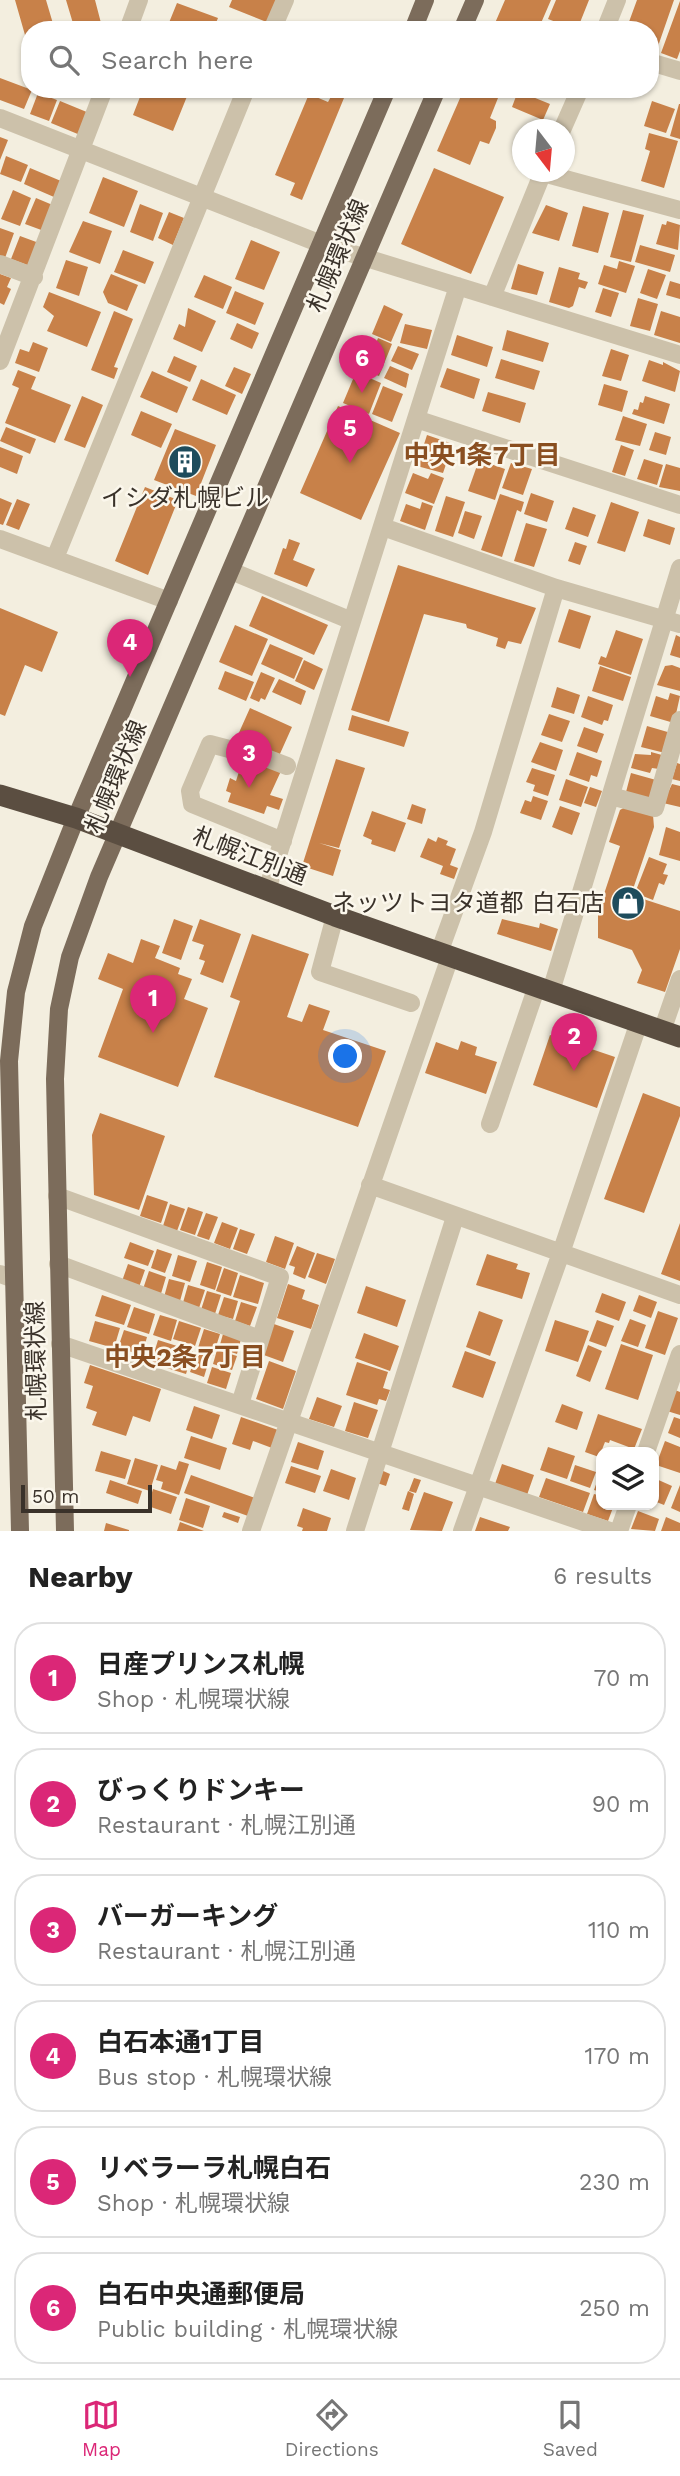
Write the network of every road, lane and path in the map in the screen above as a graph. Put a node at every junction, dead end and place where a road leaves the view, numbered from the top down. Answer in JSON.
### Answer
{"nodes":[{"id":1,"x":139,"y":0,"type":"edge"},
{"id":2,"x":285,"y":0,"type":"edge"},
{"id":3,"x":425,"y":0,"type":"edge"},
{"id":4,"x":475,"y":0,"type":"edge"},
{"id":5,"x":617,"y":0,"type":"edge"},
{"id":6,"x":131,"y":21,"type":"edge"},
{"id":7,"x":276,"y":21,"type":"edge"},
{"id":8,"x":417,"y":21,"type":"edge"},
{"id":9,"x":466,"y":21,"type":"edge"},
{"id":10,"x":609,"y":21,"type":"edge"},
{"id":11,"x":659,"y":65,"type":"edge"},
{"id":12,"x":680,"y":71,"type":"edge"},
{"id":13,"x":100,"y":98,"type":"edge"},
{"id":14,"x":242,"y":98,"type":"edge"},
{"id":15,"x":383,"y":98,"type":"edge"},
{"id":16,"x":433,"y":98,"type":"edge"},
{"id":17,"x":576,"y":98,"type":"edge"},
{"id":18,"x":0,"y":118,"type":"edge"},
{"id":19,"x":567,"y":119,"type":"edge"},
{"id":20,"x":80,"y":149,"type":"junction"},
{"id":21,"x":575,"y":181,"type":"edge"},
{"id":22,"x":539,"y":182,"type":"edge"},
{"id":23,"x":200,"y":196,"type":"junction"},
{"id":24,"x":680,"y":210,"type":"edge"},
{"id":25,"x":321,"y":243,"type":"junction"},
{"id":26,"x":364,"y":258,"type":"junction"},
{"id":27,"x":0,"y":264,"type":"edge"},
{"id":28,"x":34,"y":277,"type":"junction"},
{"id":29,"x":458,"y":286,"type":"junction"},
{"id":30,"x":492,"y":297,"type":"junction"},
{"id":31,"x":680,"y":355,"type":"edge"},
{"id":32,"x":0,"y":361,"type":"edge"},
{"id":33,"x":416,"y":419,"type":"junction"},
{"id":34,"x":680,"y":505,"type":"edge"},
{"id":35,"x":383,"y":527,"type":"junction"},
{"id":36,"x":0,"y":539,"type":"edge"},
{"id":37,"x":55,"y":558,"type":"junction"},
{"id":38,"x":680,"y":568,"type":"edge"},
{"id":39,"x":231,"y":571,"type":"junction"},
{"id":40,"x":556,"y":588,"type":"junction"},
{"id":41,"x":169,"y":601,"type":"junction"},
{"id":42,"x":352,"y":621,"type":"junction"},
{"id":43,"x":672,"y":623,"type":"edge"},
{"id":44,"x":680,"y":720,"type":"edge"},
{"id":45,"x":287,"y":766,"type":"dead end"},
{"id":46,"x":0,"y":795,"type":"edge"},
{"id":47,"x":611,"y":796,"type":"junction"},
{"id":48,"x":76,"y":818,"type":"junction"},
{"id":49,"x":119,"y":835,"type":"junction"},
{"id":50,"x":283,"y":841,"type":"junction"},
{"id":51,"x":268,"y":890,"type":"junction"},
{"id":52,"x":335,"y":916,"type":"junction"},
{"id":53,"x":444,"y":955,"type":"junction"},
{"id":54,"x":680,"y":979,"type":"edge"},
{"id":55,"x":544,"y":989,"type":"junction"},
{"id":56,"x":411,"y":1003,"type":"dead end"},
{"id":57,"x":639,"y":1023,"type":"junction"},
{"id":58,"x":671,"y":1034,"type":"edge"},
{"id":59,"x":490,"y":1124,"type":"dead end"},
{"id":60,"x":370,"y":1185,"type":"junction"},
{"id":61,"x":57,"y":1196,"type":"junction"},
{"id":62,"x":455,"y":1217,"type":"junction"},
{"id":63,"x":561,"y":1253,"type":"junction"},
{"id":64,"x":58,"y":1264,"type":"junction"},
{"id":65,"x":7,"y":1276,"type":"edge"},
{"id":66,"x":680,"y":1295,"type":"edge"},
{"id":67,"x":260,"y":1339,"type":"junction"},
{"id":68,"x":60,"y":1344,"type":"junction"},
{"id":69,"x":680,"y":1354,"type":"edge"},
{"id":70,"x":240,"y":1404,"type":"junction"},
{"id":71,"x":287,"y":1421,"type":"junction"},
{"id":72,"x":648,"y":1447,"type":"edge"},
{"id":73,"x":382,"y":1453,"type":"junction"},
{"id":74,"x":478,"y":1486,"type":"junction"},
{"id":75,"x":626,"y":1510,"type":"edge"},
{"id":76,"x":20,"y":1531,"type":"edge"},
{"id":77,"x":65,"y":1531,"type":"edge"},
{"id":78,"x":251,"y":1531,"type":"edge"},
{"id":79,"x":355,"y":1531,"type":"edge"},
{"id":80,"x":461,"y":1531,"type":"edge"},
{"id":81,"x":610,"y":1531,"type":"edge"},
{"id":82,"x":619,"y":1531,"type":"edge"}],
"edges":[{"from":1,"to":6,"type":"street"},
{"from":2,"to":7,"type":"street"},
{"from":3,"to":8,"type":"main road"},
{"from":4,"to":9,"type":"main road"},
{"from":5,"to":10,"type":"street"},
{"from":11,"to":12,"type":"street"},
{"from":13,"to":20,"type":"street"},
{"from":14,"to":23,"type":"street"},
{"from":15,"to":25,"type":"main road","name":"札幌環状線"},
{"from":16,"to":26,"type":"main road","name":"札幌環状線"},
{"from":17,"to":19,"type":"street"},
{"from":18,"to":20,"type":"street"},
{"from":20,"to":23,"type":"street"},
{"from":20,"to":28,"type":"street"},
{"from":21,"to":24,"type":"street"},
{"from":22,"to":30,"type":"street"},
{"from":23,"to":25,"type":"street"},
{"from":23,"to":37,"type":"street"},
{"from":25,"to":26,"type":"street"},
{"from":25,"to":41,"type":"main road","name":"札幌環状線"},
{"from":26,"to":29,"type":"street"},
{"from":26,"to":39,"type":"main road","name":"札幌環状線"},
{"from":27,"to":28,"type":"street"},
{"from":28,"to":32,"type":"street"},
{"from":29,"to":30,"type":"street"},
{"from":29,"to":33,"type":"street"},
{"from":30,"to":31,"type":"street"},
{"from":33,"to":34,"type":"street"},
{"from":33,"to":35,"type":"street"},
{"from":35,"to":40,"type":"street"},
{"from":35,"to":42,"type":"street"},
{"from":36,"to":37,"type":"street"},
{"from":37,"to":41,"type":"street"},
{"from":38,"to":43,"type":"street"},
{"from":39,"to":42,"type":"street"},
{"from":39,"to":49,"type":"main road","name":"札幌環状線"},
{"from":40,"to":43,"type":"street"},
{"from":40,"to":53,"type":"street"},
{"from":41,"to":48,"type":"main road","name":"札幌環状線"},
{"from":42,"to":50,"type":"street"},
{"from":43,"to":47,"type":"street"},
{"from":44,"to":47,"type":"street"},
{"from":45,"to":50,"type":"street"},
{"from":46,"to":48,"type":"highway","name":"札幌江別通"},
{"from":47,"to":55,"type":"street"},
{"from":48,"to":49,"type":"highway","name":"札幌江別通"},
{"from":48,"to":65,"type":"main road","name":"札幌環状線"},
{"from":49,"to":51,"type":"highway","name":"札幌江別通"},
{"from":49,"to":61,"type":"main road","name":"札幌環状線"},
{"from":50,"to":51,"type":"street"},
{"from":51,"to":52,"type":"highway","name":"札幌江別通"},
{"from":52,"to":53,"type":"highway","name":"札幌江別通"},
{"from":52,"to":56,"type":"street"},
{"from":53,"to":55,"type":"highway","name":"札幌江別通"},
{"from":53,"to":60,"type":"street"},
{"from":54,"to":58,"type":"street"},
{"from":55,"to":57,"type":"highway","name":"札幌江別通"},
{"from":55,"to":59,"type":"street"},
{"from":57,"to":58,"type":"highway","name":"札幌江別通"},
{"from":57,"to":63,"type":"street"},
{"from":60,"to":62,"type":"street"},
{"from":60,"to":71,"type":"street"},
{"from":61,"to":64,"type":"main road","name":"札幌環状線"},
{"from":61,"to":67,"type":"street"},
{"from":62,"to":63,"type":"street"},
{"from":62,"to":73,"type":"street"},
{"from":63,"to":66,"type":"street"},
{"from":63,"to":74,"type":"street"},
{"from":64,"to":67,"type":"street"},
{"from":64,"to":68,"type":"main road","name":"札幌環状線"},
{"from":65,"to":76,"type":"main road","name":"札幌環状線"},
{"from":67,"to":70,"type":"street"},
{"from":68,"to":70,"type":"street"},
{"from":68,"to":77,"type":"main road","name":"札幌環状線"},
{"from":69,"to":72,"type":"street"},
{"from":70,"to":71,"type":"street"},
{"from":71,"to":73,"type":"street"},
{"from":71,"to":78,"type":"street"},
{"from":73,"to":74,"type":"street"},
{"from":73,"to":79,"type":"street"},
{"from":74,"to":80,"type":"street"},
{"from":74,"to":81,"type":"street"},
{"from":75,"to":82,"type":"street"}]}
